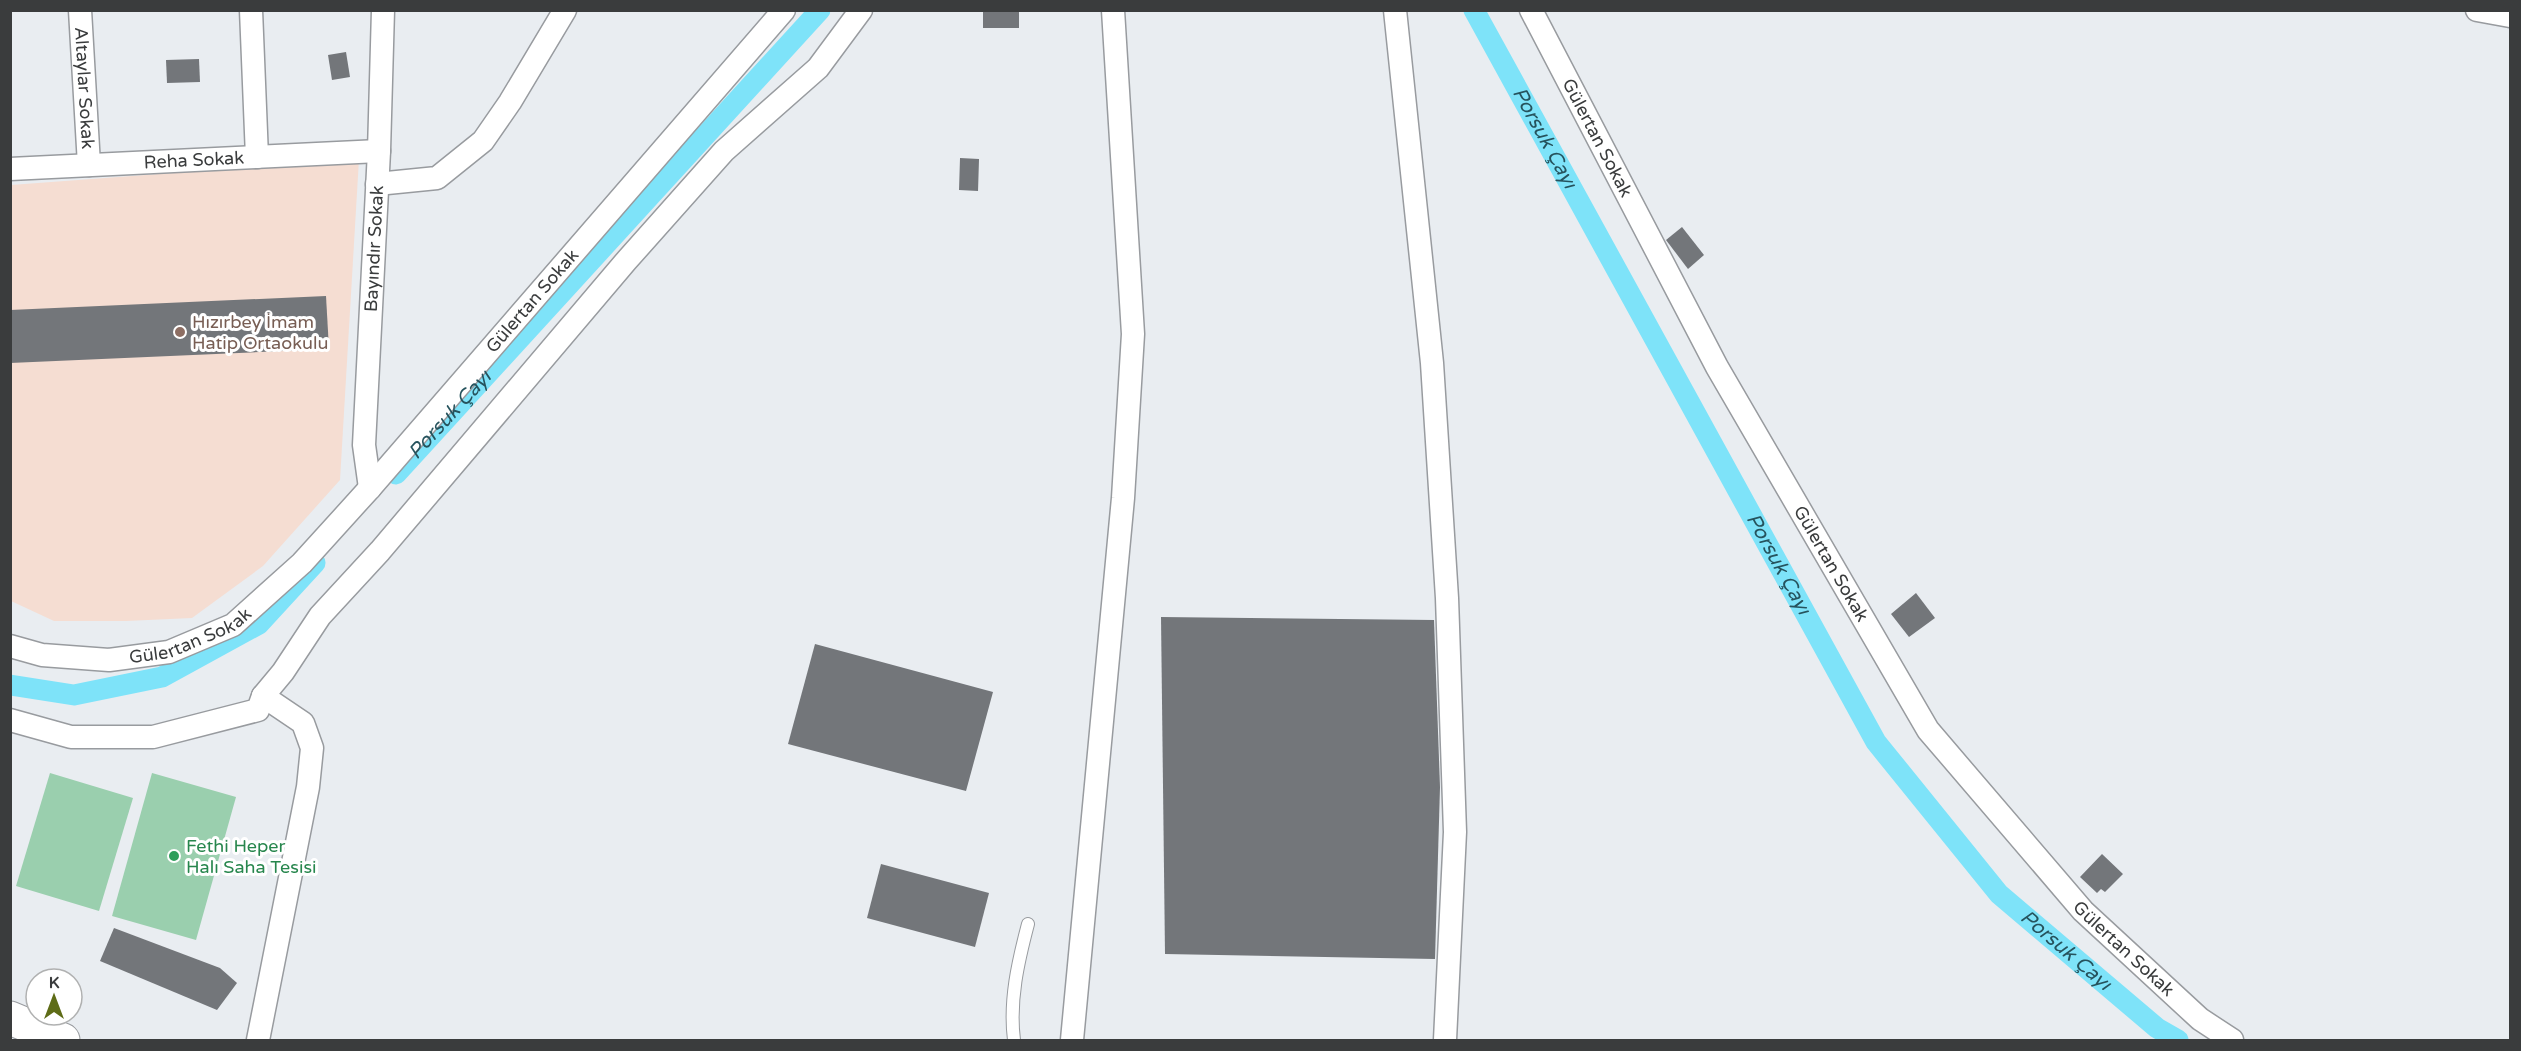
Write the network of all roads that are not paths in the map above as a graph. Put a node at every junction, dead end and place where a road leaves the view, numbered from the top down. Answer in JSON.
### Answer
{"nodes":[{"id":1,"x":80,"y":10,"type":"edge"},
{"id":2,"x":251,"y":10,"type":"edge"},
{"id":3,"x":383,"y":10,"type":"edge"},
{"id":4,"x":564,"y":10,"type":"edge"},
{"id":5,"x":784,"y":10,"type":"edge"},
{"id":6,"x":861,"y":10,"type":"edge"},
{"id":7,"x":1113,"y":10,"type":"edge"},
{"id":8,"x":1395,"y":10,"type":"edge"},
{"id":9,"x":1531,"y":10,"type":"edge"},
{"id":10,"x":2477,"y":10,"type":"edge"},
{"id":11,"x":2511,"y":16,"type":"edge"},
{"id":12,"x":379,"y":151,"type":"junction"},
{"id":13,"x":257,"y":157,"type":"junction"},
{"id":14,"x":89,"y":165,"type":"junction"},
{"id":15,"x":10,"y":169,"type":"edge"},
{"id":16,"x":377,"y":184,"type":"junction"},
{"id":17,"x":370,"y":488,"type":"junction"},
{"id":18,"x":10,"y":646,"type":"edge"},
{"id":19,"x":263,"y":696,"type":"junction"},
{"id":20,"x":10,"y":720,"type":"edge"},
{"id":21,"x":1028,"y":924,"type":"dead end"},
{"id":22,"x":10,"y":1018,"type":"edge"},
{"id":23,"x":63,"y":1041,"type":"edge"},
{"id":24,"x":258,"y":1041,"type":"edge"},
{"id":25,"x":1014,"y":1041,"type":"edge"},
{"id":26,"x":1072,"y":1041,"type":"edge"},
{"id":27,"x":1445,"y":1041,"type":"edge"},
{"id":28,"x":2232,"y":1041,"type":"edge"}],
"edges":[{"from":1,"to":14,"type":"street","name":"Altaylar Sokak"},
{"from":2,"to":13,"type":"street"},
{"from":3,"to":12,"type":"street","name":"Bayındır Sokak"},
{"from":4,"to":16,"type":"street"},
{"from":5,"to":17,"type":"street","name":"Gülertan Sokak"},
{"from":6,"to":19,"type":"street"},
{"from":7,"to":26,"type":"street"},
{"from":8,"to":27,"type":"street"},
{"from":9,"to":28,"type":"street","name":"Gülertan Sokak"},
{"from":10,"to":11,"type":"street"},
{"from":12,"to":13,"type":"street","name":"Reha Sokak"},
{"from":12,"to":16,"type":"street","name":"Bayındır Sokak"},
{"from":13,"to":14,"type":"street","name":"Reha Sokak"},
{"from":14,"to":15,"type":"street","name":"Reha Sokak"},
{"from":16,"to":17,"type":"street","name":"Bayındır Sokak"},
{"from":17,"to":18,"type":"street","name":"Gülertan Sokak"},
{"from":19,"to":20,"type":"street"},
{"from":19,"to":24,"type":"street"},
{"from":21,"to":25,"type":"lane"},
{"from":22,"to":23,"type":"highway"}]}
